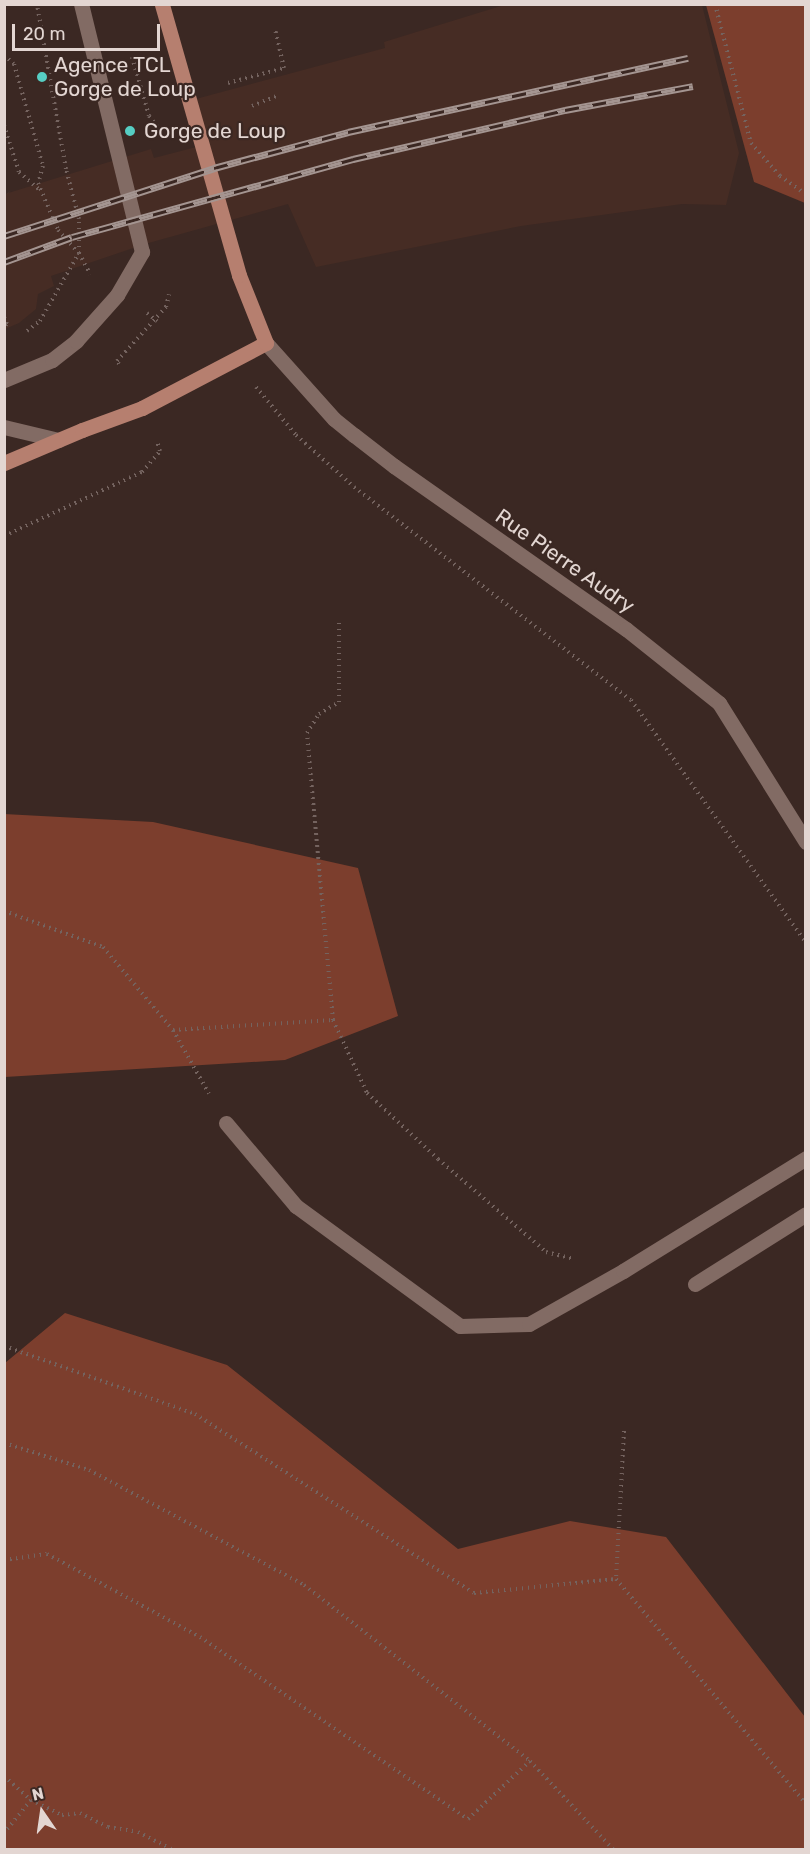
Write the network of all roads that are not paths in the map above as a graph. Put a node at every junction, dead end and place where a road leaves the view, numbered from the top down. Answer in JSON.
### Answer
{"nodes":[{"id":1,"x":81,"y":4,"type":"edge"},
{"id":2,"x":162,"y":4,"type":"edge"},
{"id":3,"x":266,"y":343,"type":"junction"},
{"id":4,"x":4,"y":380,"type":"edge"},
{"id":5,"x":4,"y":427,"type":"edge"},
{"id":6,"x":58,"y":440,"type":"junction"},
{"id":7,"x":4,"y":463,"type":"edge"},
{"id":8,"x":806,"y":842,"type":"edge"},
{"id":9,"x":226,"y":1123,"type":"road end"},
{"id":10,"x":806,"y":1158,"type":"edge"},
{"id":11,"x":806,"y":1214,"type":"edge"},
{"id":12,"x":695,"y":1284,"type":"dead end"}],
"edges":[{"from":1,"to":4,"type":"street"},
{"from":2,"to":3,"type":"main road"},
{"from":3,"to":6,"type":"main road"},
{"from":3,"to":8,"type":"street","name":"Rue Pierre Audry"},
{"from":5,"to":6,"type":"street"},
{"from":6,"to":7,"type":"main road"},
{"from":9,"to":10,"type":"street"},
{"from":11,"to":12,"type":"street"}]}
